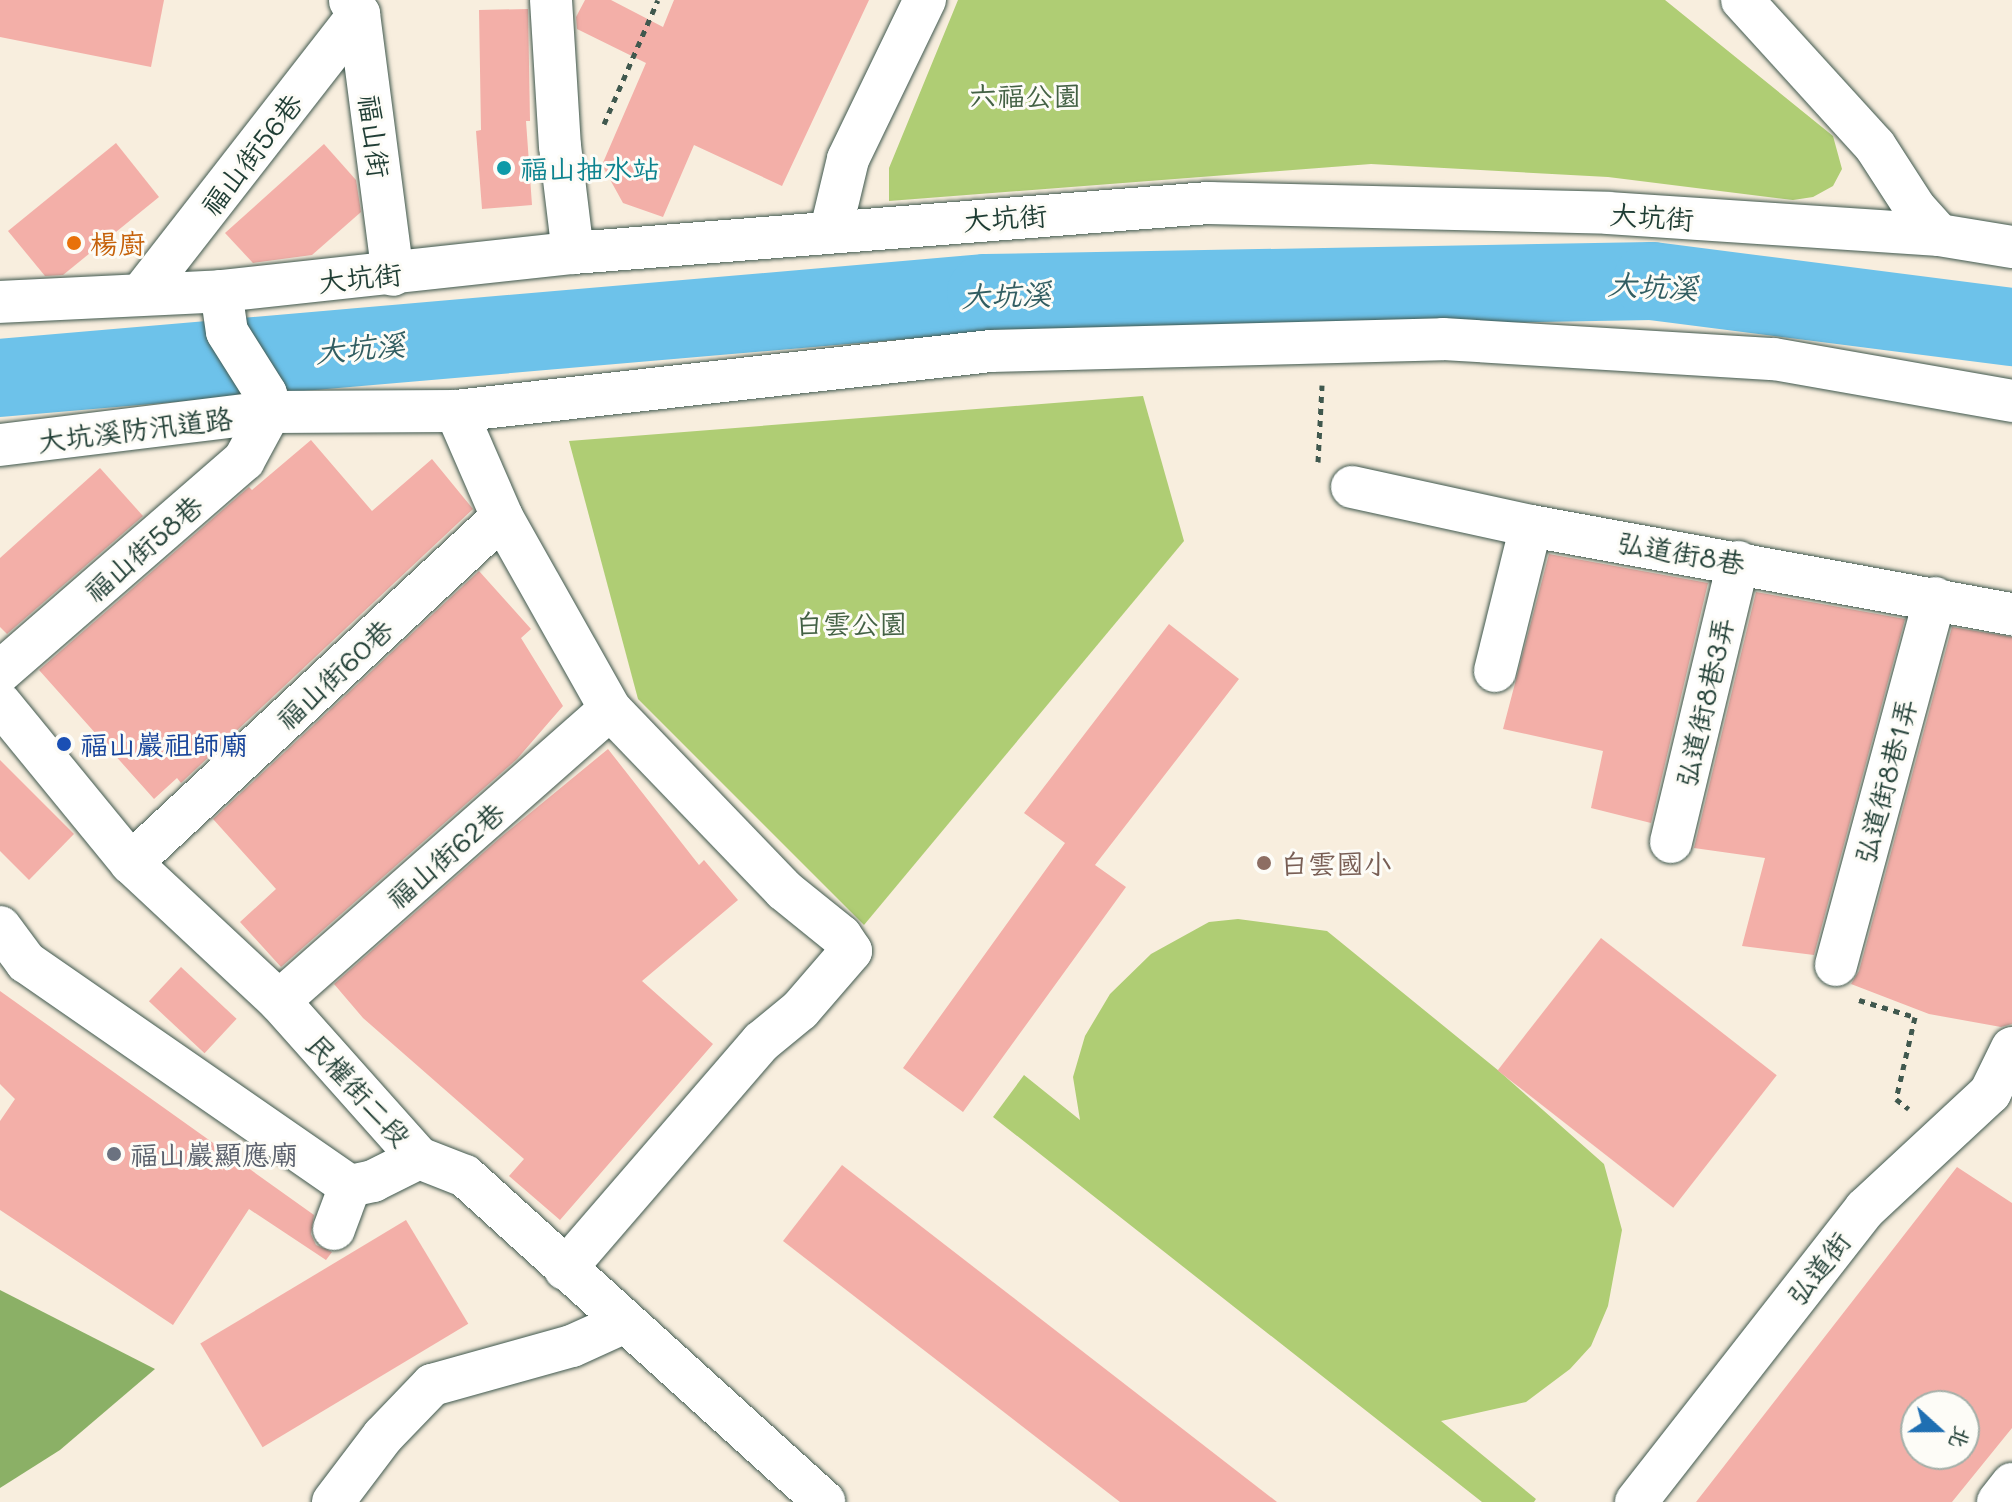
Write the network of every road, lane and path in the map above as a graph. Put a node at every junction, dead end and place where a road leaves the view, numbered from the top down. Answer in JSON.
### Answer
{"nodes":[{"id":1,"x":551,"y":0,"type":"edge"},
{"id":2,"x":658,"y":0,"type":"edge"},
{"id":3,"x":925,"y":0,"type":"edge"},
{"id":4,"x":1742,"y":0,"type":"edge"},
{"id":5,"x":354,"y":7,"type":"edge"},
{"id":6,"x":564,"y":183,"type":"junction"},
{"id":7,"x":831,"y":230,"type":"junction"},
{"id":8,"x":1939,"y":235,"type":"junction"},
{"id":9,"x":2012,"y":247,"type":"edge"},
{"id":10,"x":573,"y":253,"type":"junction"},
{"id":11,"x":393,"y":275,"type":"junction"},
{"id":12,"x":221,"y":291,"type":"junction"},
{"id":13,"x":142,"y":293,"type":"junction"},
{"id":14,"x":0,"y":302,"type":"edge"},
{"id":15,"x":1325,"y":342,"type":"junction"},
{"id":16,"x":2012,"y":401,"type":"edge"},
{"id":17,"x":268,"y":403,"type":"junction"},
{"id":18,"x":456,"y":411,"type":"junction"},
{"id":19,"x":0,"y":445,"type":"edge"},
{"id":20,"x":1352,"y":487,"type":"joint"},
{"id":21,"x":502,"y":517,"type":"junction"},
{"id":22,"x":1531,"y":526,"type":"junction"},
{"id":23,"x":1738,"y":562,"type":"junction"},
{"id":24,"x":1935,"y":598,"type":"junction"},
{"id":25,"x":2012,"y":614,"type":"edge"},
{"id":26,"x":1495,"y":671,"type":"dead end"},
{"id":27,"x":0,"y":672,"type":"edge"},
{"id":28,"x":0,"y":703,"type":"edge"},
{"id":29,"x":610,"y":709,"type":"junction"},
{"id":30,"x":1671,"y":842,"type":"dead end"},
{"id":31,"x":131,"y":863,"type":"junction"},
{"id":32,"x":0,"y":927,"type":"edge"},
{"id":33,"x":1836,"y":965,"type":"joint"},
{"id":34,"x":279,"y":1001,"type":"junction"},
{"id":35,"x":2012,"y":1048,"type":"edge"},
{"id":36,"x":1942,"y":1138,"type":"junction"},
{"id":37,"x":419,"y":1158,"type":"junction"},
{"id":38,"x":350,"y":1186,"type":"junction"},
{"id":39,"x":334,"y":1229,"type":"dead end"},
{"id":40,"x":565,"y":1269,"type":"junction"},
{"id":41,"x":623,"y":1323,"type":"junction"},
{"id":42,"x":2012,"y":1484,"type":"edge"},
{"id":43,"x":333,"y":1502,"type":"edge"},
{"id":44,"x":824,"y":1502,"type":"edge"},
{"id":45,"x":1636,"y":1502,"type":"edge"},
{"id":46,"x":1998,"y":1502,"type":"edge"}],
"edges":[{"from":1,"to":6,"type":"street"},
{"from":2,"to":6,"type":"path"},
{"from":3,"to":7,"type":"street"},
{"from":4,"to":8,"type":"street"},
{"from":5,"to":11,"type":"street","name":"福山街"},
{"from":5,"to":13,"type":"street","name":"福山街56巷"},
{"from":6,"to":10,"type":"street"},
{"from":7,"to":8,"type":"street","name":"大坑街"},
{"from":7,"to":10,"type":"street","name":"大坑街"},
{"from":8,"to":9,"type":"street","name":"大坑街"},
{"from":10,"to":11,"type":"street","name":"大坑街"},
{"from":11,"to":12,"type":"street","name":"大坑街"},
{"from":12,"to":13,"type":"street","name":"大坑街"},
{"from":12,"to":17,"type":"street"},
{"from":13,"to":14,"type":"street","name":"大坑街"},
{"from":15,"to":16,"type":"street","name":"大坑溪防汛道路"},
{"from":15,"to":18,"type":"street","name":"大坑溪防汛道路"},
{"from":15,"to":20,"type":"path"},
{"from":17,"to":18,"type":"street","name":"大坑溪防汛道路"},
{"from":17,"to":19,"type":"street","name":"大坑溪防汛道路"},
{"from":17,"to":27,"type":"street","name":"福山街58巷"},
{"from":18,"to":21,"type":"street"},
{"from":20,"to":22,"type":"street","name":"弘道街8巷"},
{"from":21,"to":29,"type":"street"},
{"from":21,"to":31,"type":"street","name":"福山街60巷"},
{"from":22,"to":23,"type":"street","name":"弘道街8巷"},
{"from":22,"to":26,"type":"street"},
{"from":23,"to":24,"type":"street","name":"弘道街8巷"},
{"from":23,"to":30,"type":"street","name":"弘道街8巷3弄"},
{"from":24,"to":25,"type":"street","name":"弘道街8巷"},
{"from":24,"to":33,"type":"street","name":"弘道街8巷1弄"},
{"from":28,"to":31,"type":"street","name":"民權街二段"},
{"from":29,"to":34,"type":"street","name":"福山街62巷"},
{"from":29,"to":40,"type":"street"},
{"from":31,"to":34,"type":"street","name":"民權街二段"},
{"from":32,"to":38,"type":"street"},
{"from":33,"to":36,"type":"path"},
{"from":34,"to":37,"type":"street","name":"民權街二段"},
{"from":35,"to":36,"type":"street","name":"弘道街"},
{"from":36,"to":45,"type":"street","name":"弘道街"},
{"from":37,"to":38,"type":"street"},
{"from":37,"to":40,"type":"street","name":"民權街二段"},
{"from":38,"to":39,"type":"street"},
{"from":40,"to":41,"type":"street","name":"民權街二段"},
{"from":41,"to":43,"type":"street"},
{"from":41,"to":44,"type":"street","name":"民權街二段"},
{"from":42,"to":46,"type":"street"}]}
